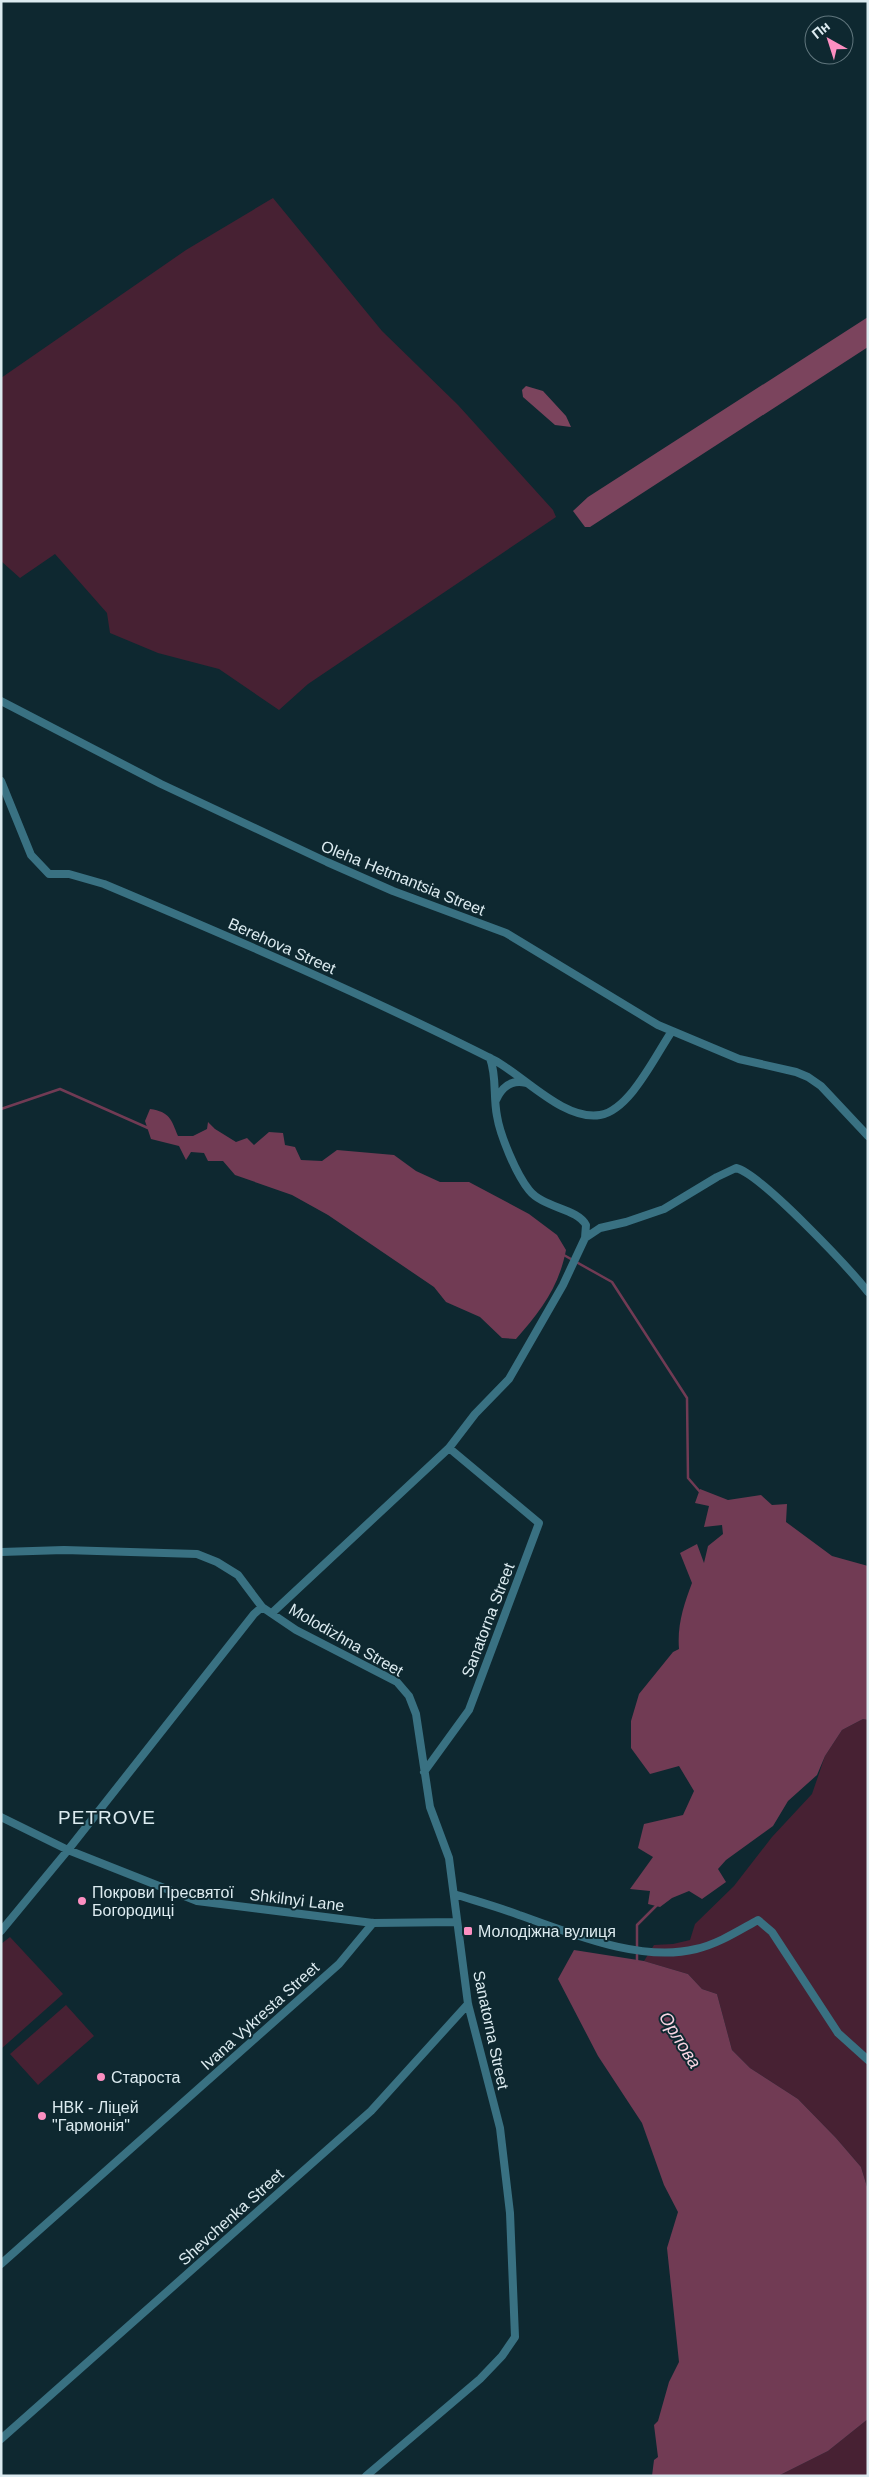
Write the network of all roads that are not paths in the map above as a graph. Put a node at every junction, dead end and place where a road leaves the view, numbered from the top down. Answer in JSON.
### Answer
{"nodes":[{"id":1,"x":1,"y":701,"type":"edge"},
{"id":2,"x":1,"y":781,"type":"edge"},
{"id":3,"x":672,"y":1031,"type":"junction"},
{"id":4,"x":490,"y":1058,"type":"junction"},
{"id":5,"x":528,"y":1083,"type":"junction"},
{"id":6,"x":495,"y":1101,"type":"junction"},
{"id":7,"x":868,"y":1136,"type":"edge"},
{"id":8,"x":585,"y":1238,"type":"junction"},
{"id":9,"x":868,"y":1292,"type":"edge"},
{"id":10,"x":449,"y":1448,"type":"junction"},
{"id":11,"x":1,"y":1552,"type":"edge"},
{"id":12,"x":262,"y":1607,"type":"junction"},
{"id":13,"x":272,"y":1613,"type":"junction"},
{"id":14,"x":424,"y":1772,"type":"junction"},
{"id":15,"x":1,"y":1816,"type":"edge"},
{"id":16,"x":68,"y":1850,"type":"junction"},
{"id":17,"x":454,"y":1894,"type":"junction"},
{"id":18,"x":457,"y":1922,"type":"junction"},
{"id":19,"x":373,"y":1923,"type":"junction"},
{"id":20,"x":1,"y":1931,"type":"edge"},
{"id":21,"x":468,"y":2004,"type":"junction"},
{"id":22,"x":868,"y":2060,"type":"edge"},
{"id":23,"x":1,"y":2264,"type":"edge"},
{"id":24,"x":1,"y":2439,"type":"edge"},
{"id":25,"x":366,"y":2476,"type":"edge"}],
"edges":[{"from":1,"to":3,"type":"street","name":"Oleha Hetmantsia Street"},
{"from":2,"to":4,"type":"street","name":"Berehova Street"},
{"from":3,"to":5,"type":"street","name":"Berehova Street"},
{"from":3,"to":7,"type":"street","name":"Oleha Hetmantsia Street"},
{"from":4,"to":5,"type":"street","name":"Berehova Street"},
{"from":4,"to":6,"type":"street"},
{"from":5,"to":6,"type":"street"},
{"from":6,"to":8,"type":"street"},
{"from":8,"to":9,"type":"street"},
{"from":8,"to":10,"type":"street"},
{"from":10,"to":13,"type":"street"},
{"from":10,"to":14,"type":"street","name":"Sanatorna Street"},
{"from":11,"to":12,"type":"street","name":"Molodizhna Street"},
{"from":12,"to":13,"type":"street","name":"Molodizhna Street"},
{"from":12,"to":16,"type":"street"},
{"from":13,"to":14,"type":"street","name":"Molodizhna Street"},
{"from":14,"to":17,"type":"street","name":"Sanatorna Street"},
{"from":15,"to":16,"type":"street","name":"Shkilnyi Lane"},
{"from":16,"to":19,"type":"street","name":"Shkilnyi Lane"},
{"from":16,"to":20,"type":"street"},
{"from":17,"to":18,"type":"street","name":"Sanatorna Street"},
{"from":17,"to":22,"type":"street"},
{"from":18,"to":19,"type":"street","name":"Shkilnyi Lane"},
{"from":18,"to":21,"type":"street","name":"Sanatorna Street"},
{"from":19,"to":23,"type":"street","name":"Ivana Vykresta Street"},
{"from":21,"to":24,"type":"street","name":"Shevchenka Street"},
{"from":21,"to":25,"type":"street","name":"Sanatorna Street"}]}
